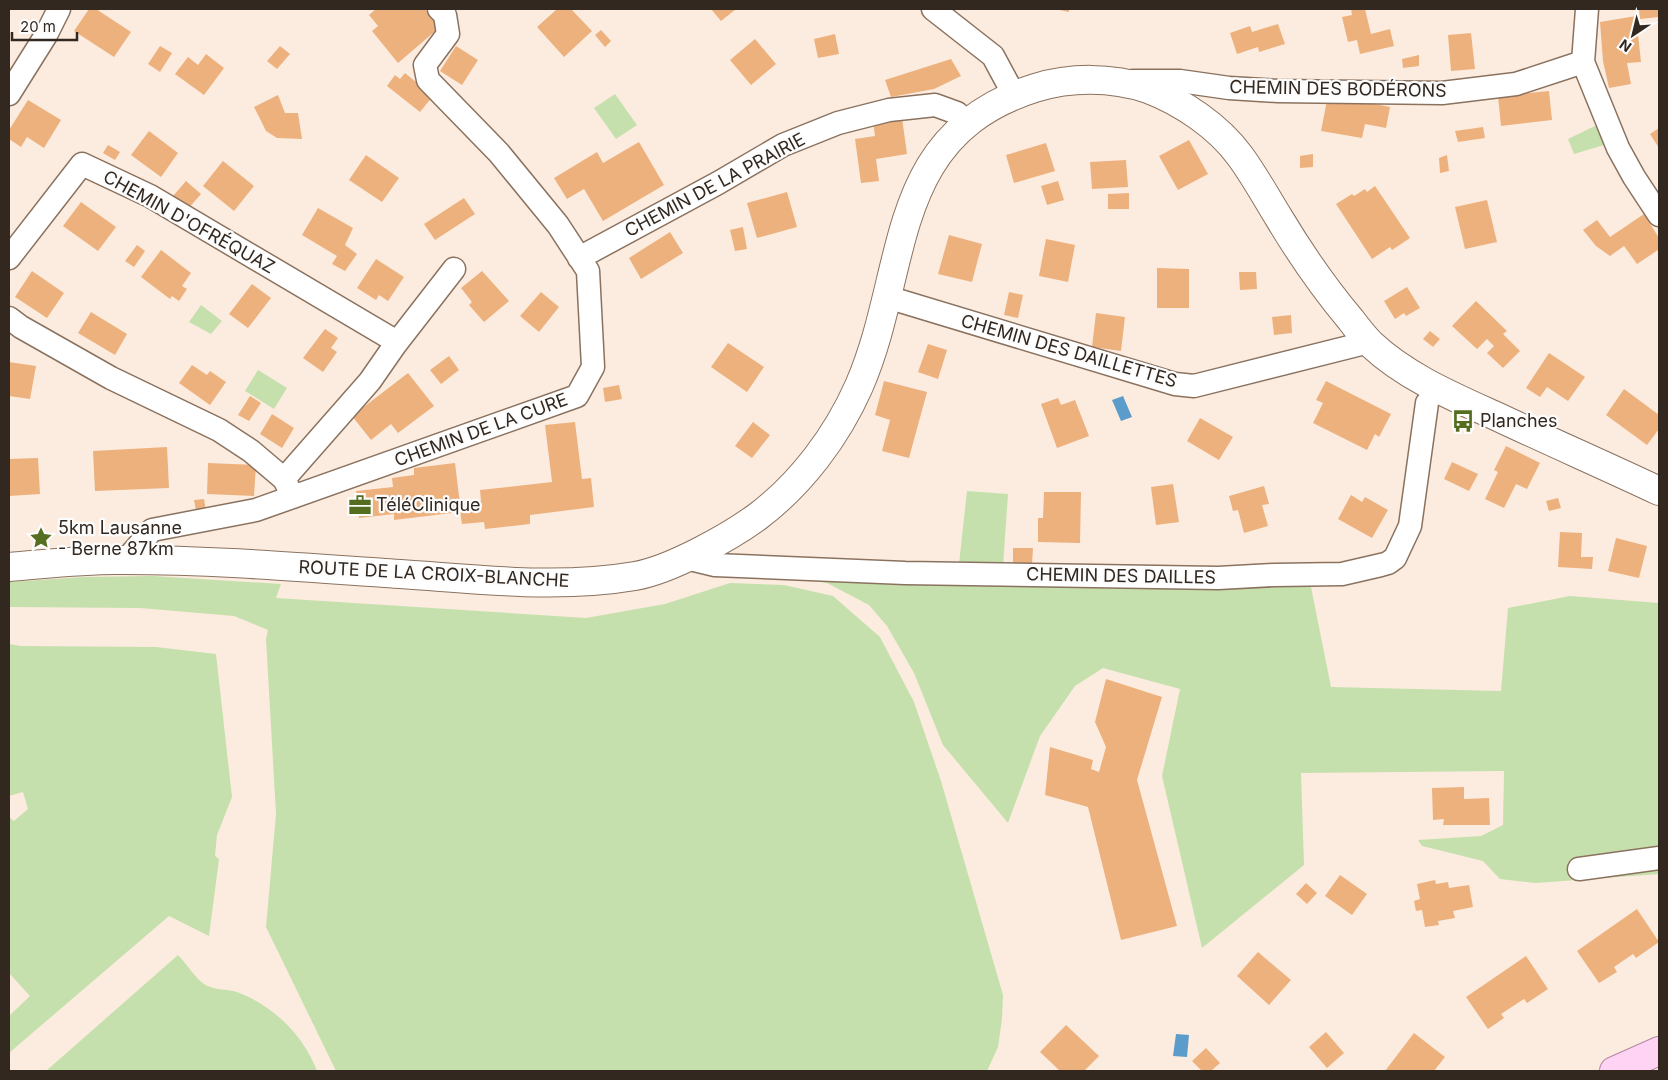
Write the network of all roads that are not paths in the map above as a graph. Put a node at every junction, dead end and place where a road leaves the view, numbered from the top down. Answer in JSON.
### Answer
{"nodes":[{"id":1,"x":59,"y":9,"type":"edge"},
{"id":2,"x":439,"y":9,"type":"edge"},
{"id":3,"x":933,"y":9,"type":"edge"},
{"id":4,"x":1587,"y":9,"type":"edge"},
{"id":5,"x":1583,"y":62,"type":"junction"},
{"id":6,"x":1120,"y":82,"type":"junction"},
{"id":7,"x":9,"y":94,"type":"edge"},
{"id":8,"x":1014,"y":95,"type":"junction"},
{"id":9,"x":967,"y":122,"type":"junction"},
{"id":10,"x":1659,"y":215,"type":"edge"},
{"id":11,"x":9,"y":258,"type":"edge"},
{"id":12,"x":579,"y":258,"type":"junction"},
{"id":13,"x":454,"y":269,"type":"dead end"},
{"id":14,"x":887,"y":297,"type":"junction"},
{"id":15,"x":9,"y":318,"type":"edge"},
{"id":16,"x":397,"y":342,"type":"junction"},
{"id":17,"x":1368,"y":342,"type":"junction"},
{"id":18,"x":1427,"y":403,"type":"dead end"},
{"id":19,"x":288,"y":488,"type":"junction"},
{"id":20,"x":1659,"y":491,"type":"edge"},
{"id":21,"x":686,"y":558,"type":"junction"},
{"id":22,"x":126,"y":560,"type":"junction"},
{"id":23,"x":9,"y":567,"type":"edge"},
{"id":24,"x":1659,"y":858,"type":"edge"},
{"id":25,"x":1579,"y":868,"type":"dead end"},
{"id":26,"x":1659,"y":1051,"type":"edge"},
{"id":27,"x":1614,"y":1071,"type":"edge"}],
"edges":[{"from":1,"to":7,"type":"street"},
{"from":2,"to":12,"type":"street","name":"CHEMIN DE LA CURE"},
{"from":3,"to":8,"type":"street"},
{"from":4,"to":5,"type":"street"},
{"from":5,"to":6,"type":"street","name":"CHEMIN DES BODÉRONS"},
{"from":5,"to":10,"type":"street"},
{"from":6,"to":8,"type":"street","name":"ROUTE DE LA CROIX-BLANCHE"},
{"from":6,"to":17,"type":"street","name":"ROUTE DE LA CROIX-BLANCHE"},
{"from":8,"to":9,"type":"street","name":"ROUTE DE LA CROIX-BLANCHE"},
{"from":9,"to":12,"type":"street","name":"CHEMIN DE LA PRAIRIE"},
{"from":9,"to":14,"type":"street","name":"ROUTE DE LA CROIX-BLANCHE"},
{"from":11,"to":16,"type":"street","name":"CHEMIN D'OFRÉQUAZ"},
{"from":12,"to":19,"type":"street","name":"CHEMIN DE LA CURE"},
{"from":13,"to":16,"type":"street"},
{"from":14,"to":17,"type":"street","name":"CHEMIN DES DAILLETTES"},
{"from":14,"to":21,"type":"street","name":"ROUTE DE LA CROIX-BLANCHE"},
{"from":15,"to":19,"type":"street"},
{"from":16,"to":19,"type":"street"},
{"from":17,"to":20,"type":"street","name":"ROUTE DE LA CROIX-BLANCHE"},
{"from":18,"to":21,"type":"street","name":"CHEMIN DES DAILLES"},
{"from":19,"to":22,"type":"street","name":"CHEMIN DE LA CURE"},
{"from":21,"to":22,"type":"street","name":"ROUTE DE LA CROIX-BLANCHE"},
{"from":22,"to":23,"type":"street","name":"ROUTE DE LA CROIX-BLANCHE"},
{"from":24,"to":25,"type":"street"},
{"from":26,"to":27,"type":"main road"}]}
